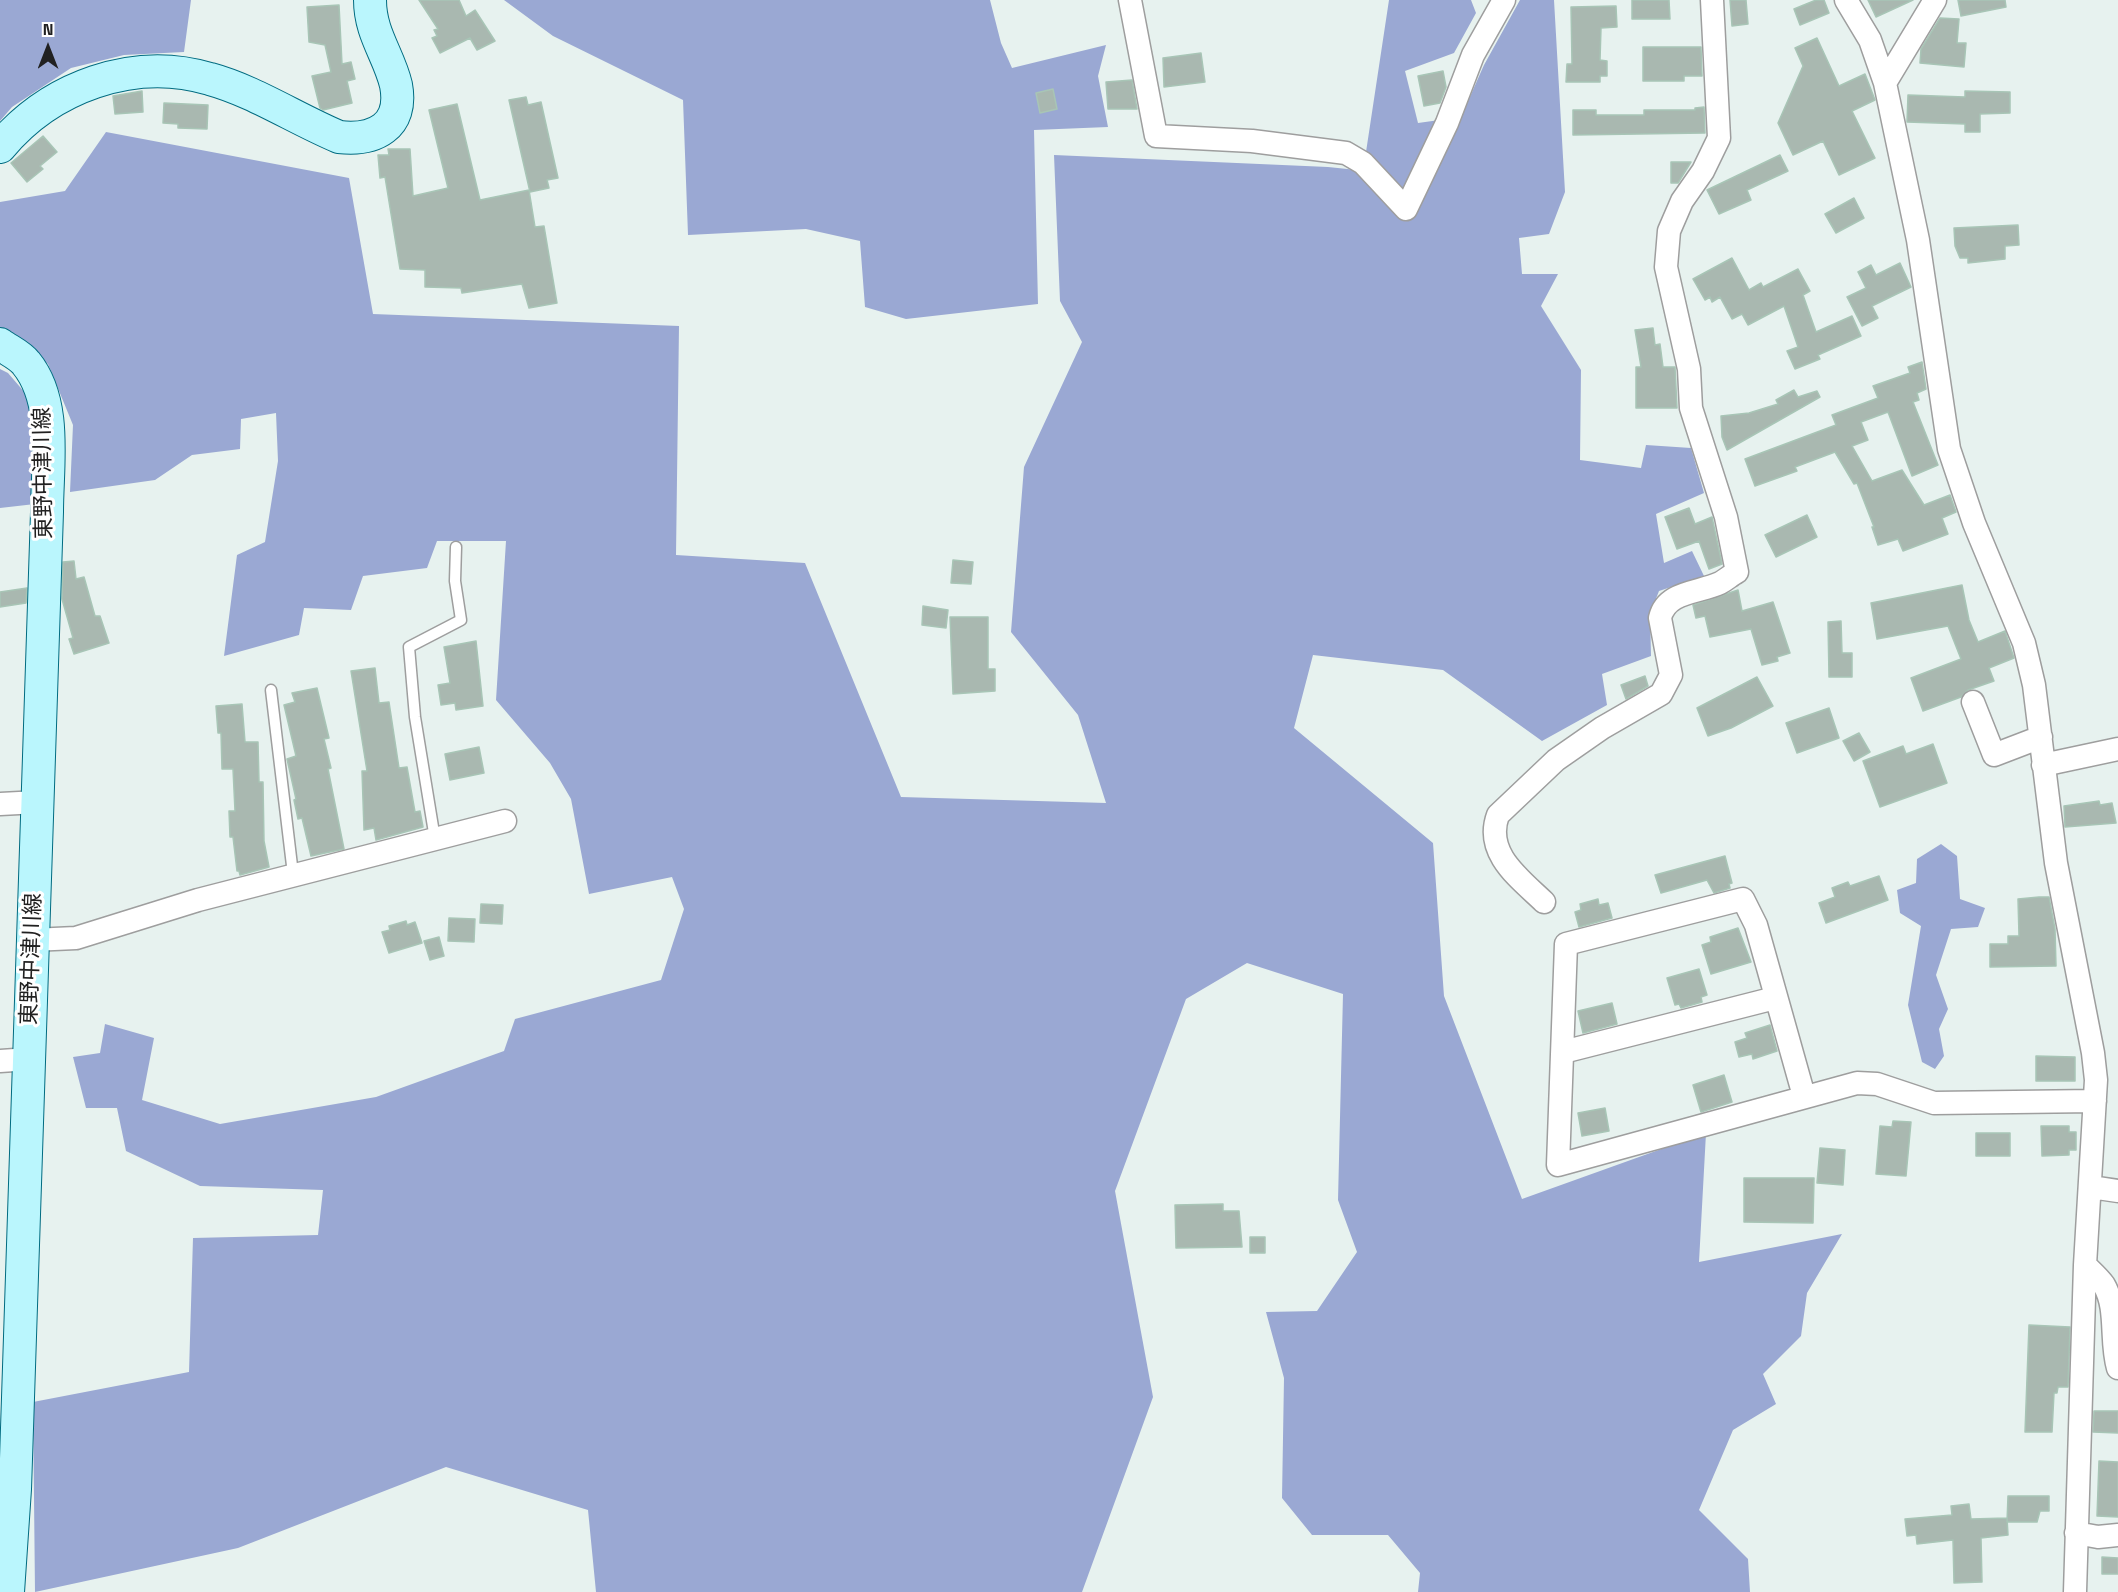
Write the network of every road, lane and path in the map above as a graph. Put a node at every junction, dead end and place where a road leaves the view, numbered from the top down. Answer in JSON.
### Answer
{"nodes":[{"id":1,"x":370,"y":0,"type":"edge"},
{"id":2,"x":1130,"y":0,"type":"edge"},
{"id":3,"x":1504,"y":0,"type":"edge"},
{"id":4,"x":1712,"y":0,"type":"edge"},
{"id":5,"x":1846,"y":0,"type":"edge"},
{"id":6,"x":1935,"y":0,"type":"edge"},
{"id":7,"x":1885,"y":83,"type":"junction"},
{"id":8,"x":0,"y":147,"type":"edge"},
{"id":9,"x":0,"y":344,"type":"edge"},
{"id":10,"x":456,"y":548,"type":"dead end"},
{"id":11,"x":271,"y":690,"type":"dead end"},
{"id":12,"x":1972,"y":702,"type":"dead end"},
{"id":13,"x":2041,"y":737,"type":"junction"},
{"id":14,"x":2118,"y":749,"type":"edge"},
{"id":15,"x":2043,"y":765,"type":"junction"},
{"id":16,"x":38,"y":802,"type":"junction"},
{"id":17,"x":0,"y":804,"type":"edge"},
{"id":18,"x":505,"y":821,"type":"dead end"},
{"id":19,"x":435,"y":839,"type":"junction"},
{"id":20,"x":293,"y":874,"type":"junction"},
{"id":21,"x":1544,"y":902,"type":"dead end"},
{"id":22,"x":32,"y":940,"type":"junction"},
{"id":23,"x":1775,"y":998,"type":"junction"},
{"id":24,"x":1563,"y":1052,"type":"junction"},
{"id":25,"x":14,"y":1060,"type":"edge"},
{"id":26,"x":1804,"y":1096,"type":"junction"},
{"id":27,"x":2095,"y":1101,"type":"junction"},
{"id":28,"x":2091,"y":1187,"type":"junction"},
{"id":29,"x":2118,"y":1191,"type":"edge"},
{"id":30,"x":2085,"y":1265,"type":"junction"},
{"id":31,"x":2118,"y":1368,"type":"edge"},
{"id":32,"x":2076,"y":1533,"type":"junction"},
{"id":33,"x":2118,"y":1535,"type":"edge"},
{"id":34,"x":8,"y":1592,"type":"edge"},
{"id":35,"x":2075,"y":1592,"type":"edge"}],
"edges":[{"from":1,"to":8,"type":"main road"},
{"from":2,"to":3,"type":"street"},
{"from":4,"to":21,"type":"street"},
{"from":5,"to":7,"type":"street"},
{"from":6,"to":7,"type":"street"},
{"from":7,"to":13,"type":"street"},
{"from":9,"to":16,"type":"main road","name":"東野中津川線"},
{"from":10,"to":19,"type":"lane"},
{"from":11,"to":20,"type":"lane"},
{"from":12,"to":13,"type":"street"},
{"from":13,"to":15,"type":"street"},
{"from":14,"to":15,"type":"street"},
{"from":15,"to":27,"type":"street"},
{"from":16,"to":17,"type":"street"},
{"from":16,"to":22,"type":"main road","name":"東野中津川線"},
{"from":18,"to":19,"type":"street"},
{"from":19,"to":20,"type":"street"},
{"from":20,"to":22,"type":"street"},
{"from":22,"to":25,"type":"main road","name":"東野中津川線"},
{"from":23,"to":24,"type":"street"},
{"from":23,"to":24,"type":"street"},
{"from":23,"to":26,"type":"street"},
{"from":24,"to":26,"type":"street"},
{"from":25,"to":34,"type":"main road","name":"東野中津川線"},
{"from":26,"to":27,"type":"street"},
{"from":27,"to":28,"type":"street"},
{"from":28,"to":29,"type":"street"},
{"from":28,"to":30,"type":"street"},
{"from":30,"to":31,"type":"street"},
{"from":30,"to":32,"type":"street"},
{"from":32,"to":33,"type":"street"},
{"from":32,"to":35,"type":"street"}]}
